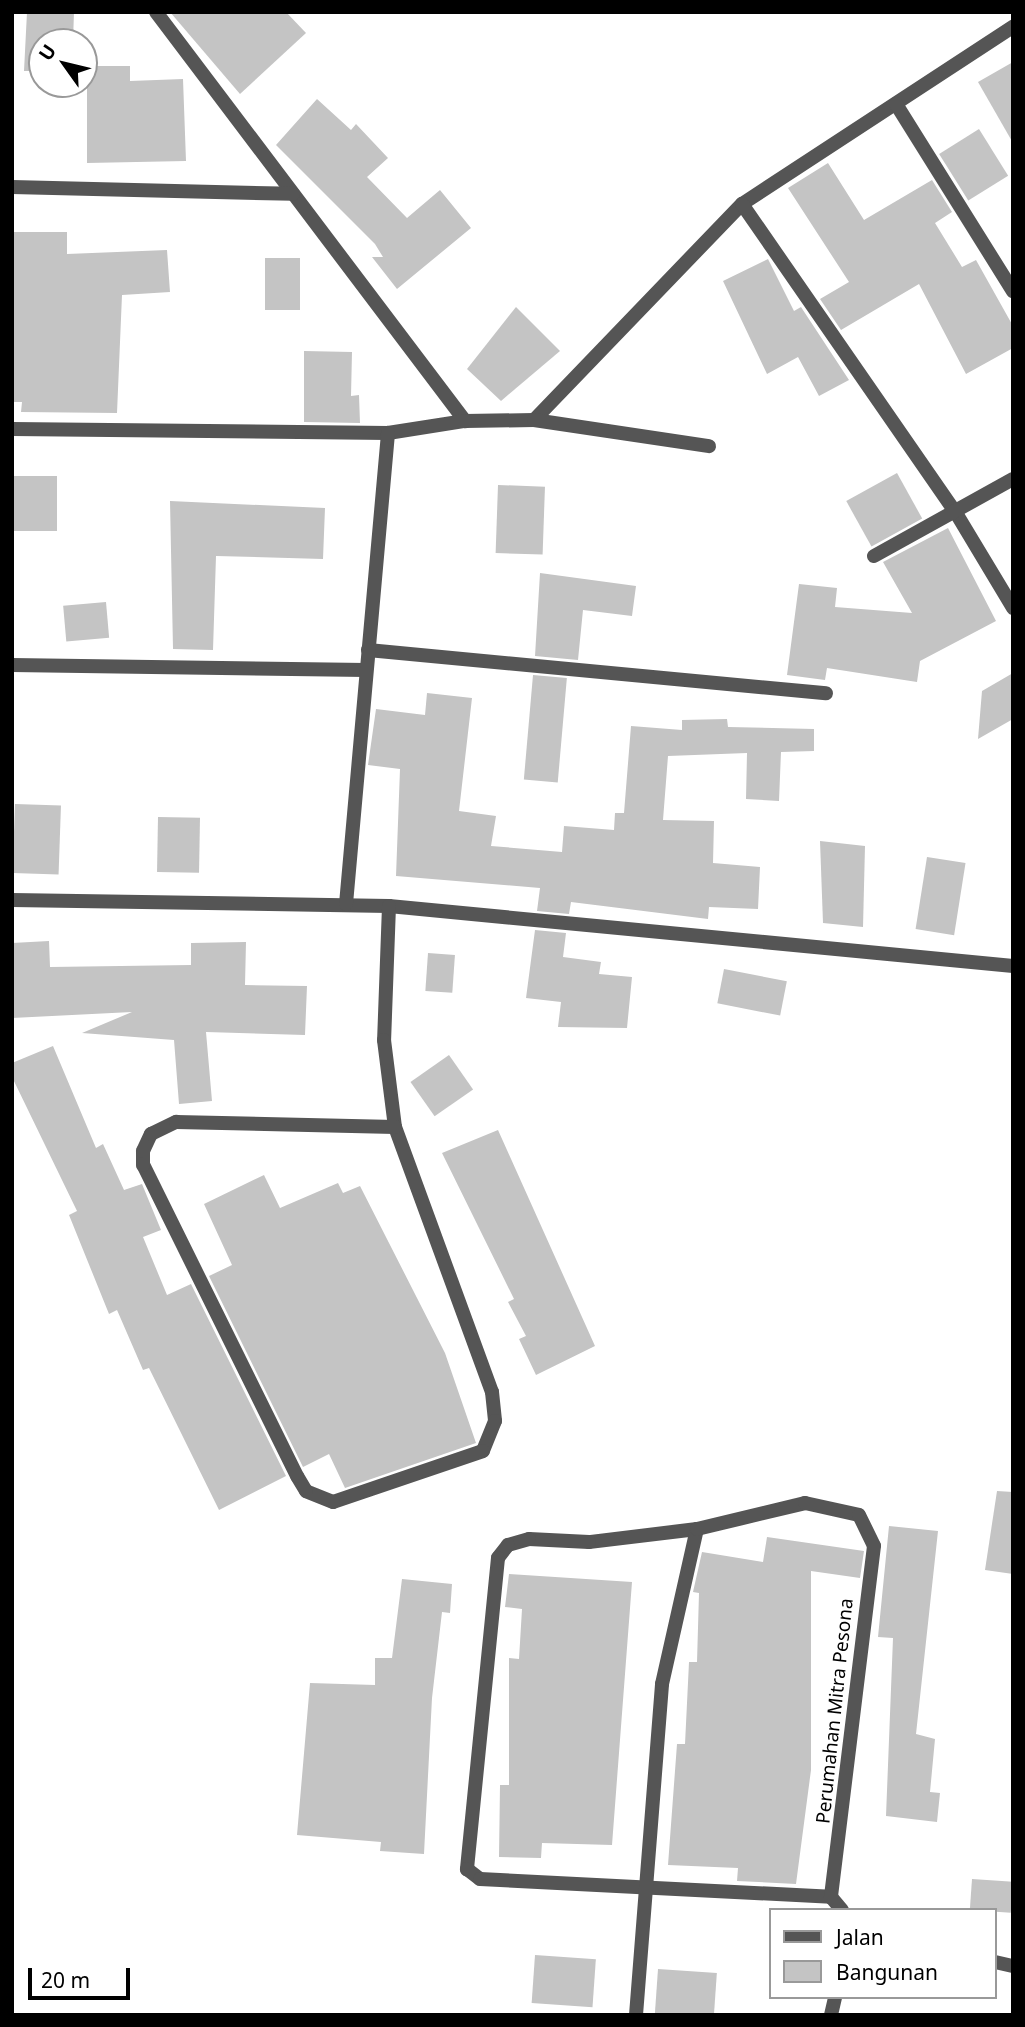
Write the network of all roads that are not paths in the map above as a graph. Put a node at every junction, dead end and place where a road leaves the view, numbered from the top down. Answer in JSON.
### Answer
{"nodes":[{"id":1,"x":156,"y":12,"type":"edge"},
{"id":2,"x":1013,"y":27,"type":"edge"},
{"id":3,"x":896,"y":104,"type":"junction"},
{"id":4,"x":12,"y":187,"type":"edge"},
{"id":5,"x":293,"y":194,"type":"junction"},
{"id":6,"x":742,"y":204,"type":"junction"},
{"id":7,"x":1013,"y":291,"type":"edge"},
{"id":8,"x":534,"y":419,"type":"junction"},
{"id":9,"x":465,"y":421,"type":"junction"},
{"id":10,"x":12,"y":429,"type":"edge"},
{"id":11,"x":388,"y":433,"type":"junction"},
{"id":12,"x":709,"y":446,"type":"dead end"},
{"id":13,"x":1013,"y":479,"type":"edge"},
{"id":14,"x":956,"y":513,"type":"junction"},
{"id":15,"x":874,"y":556,"type":"dead end"},
{"id":16,"x":1013,"y":608,"type":"edge"},
{"id":17,"x":368,"y":650,"type":"junction"},
{"id":18,"x":12,"y":666,"type":"edge"},
{"id":19,"x":366,"y":670,"type":"junction"},
{"id":20,"x":825,"y":693,"type":"dead end"},
{"id":21,"x":12,"y":900,"type":"edge"},
{"id":22,"x":346,"y":904,"type":"junction"},
{"id":23,"x":389,"y":906,"type":"junction"},
{"id":24,"x":1013,"y":966,"type":"edge"},
{"id":25,"x":395,"y":1127,"type":"junction"},
{"id":26,"x":697,"y":1529,"type":"junction"},
{"id":27,"x":646,"y":1887,"type":"junction"},
{"id":28,"x":831,"y":1896,"type":"junction"},
{"id":29,"x":840,"y":1908,"type":"edge"},
{"id":30,"x":636,"y":2015,"type":"edge"}],
"edges":[{"from":1,"to":5,"type":"street"},
{"from":2,"to":3,"type":"street"},
{"from":3,"to":6,"type":"street"},
{"from":3,"to":7,"type":"street"},
{"from":4,"to":5,"type":"street"},
{"from":5,"to":9,"type":"street"},
{"from":6,"to":8,"type":"street"},
{"from":6,"to":14,"type":"street"},
{"from":8,"to":9,"type":"street"},
{"from":8,"to":12,"type":"street"},
{"from":9,"to":11,"type":"street"},
{"from":10,"to":11,"type":"street"},
{"from":11,"to":17,"type":"street"},
{"from":13,"to":14,"type":"street"},
{"from":14,"to":15,"type":"street"},
{"from":14,"to":16,"type":"street"},
{"from":17,"to":19,"type":"street"},
{"from":17,"to":20,"type":"street"},
{"from":18,"to":19,"type":"street"},
{"from":19,"to":22,"type":"street"},
{"from":21,"to":22,"type":"street"},
{"from":22,"to":23,"type":"street"},
{"from":23,"to":24,"type":"street"},
{"from":23,"to":25,"type":"street"},
{"from":25,"to":25,"type":"street"},
{"from":26,"to":27,"type":"street"},
{"from":26,"to":27,"type":"street","name":"Perumahan Mitra Pesona"},
{"from":26,"to":28,"type":"street","name":"Perumahan Mitra Pesona"},
{"from":27,"to":28,"type":"street","name":"Perumahan Mitra Pesona"},
{"from":27,"to":30,"type":"street"},
{"from":28,"to":29,"type":"street"}]}
